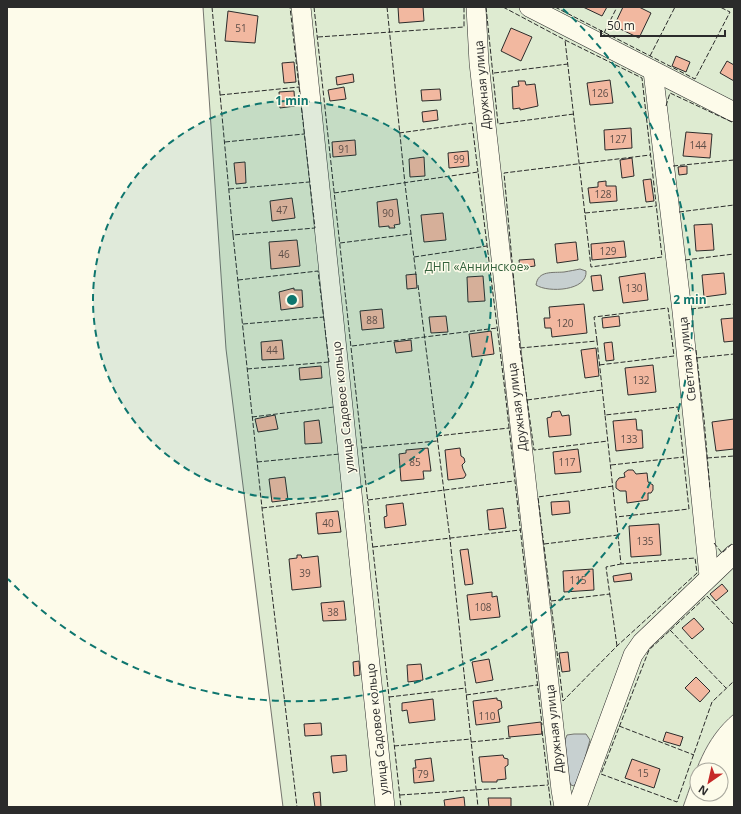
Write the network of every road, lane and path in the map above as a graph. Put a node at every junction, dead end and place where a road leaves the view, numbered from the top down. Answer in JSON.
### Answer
{"nodes":[{"id":1,"x":301,"y":7,"type":"edge"},
{"id":2,"x":476,"y":7,"type":"edge"},
{"id":3,"x":529,"y":7,"type":"edge"},
{"id":4,"x":653,"y":71,"type":"junction"},
{"id":5,"x":734,"y":112,"type":"edge"},
{"id":6,"x":734,"y":554,"type":"edge"},
{"id":7,"x":709,"y":576,"type":"junction"},
{"id":8,"x":385,"y":807,"type":"edge"},
{"id":9,"x":564,"y":807,"type":"edge"},
{"id":10,"x":577,"y":807,"type":"edge"}],
"edges":[{"from":1,"to":8,"type":"street","name":"улица Садовое кольцо"},
{"from":2,"to":9,"type":"street","name":"Дружная улица"},
{"from":3,"to":4,"type":"street"},
{"from":4,"to":5,"type":"street"},
{"from":4,"to":7,"type":"street","name":"Светлая улица"},
{"from":6,"to":7,"type":"street"},
{"from":7,"to":10,"type":"street"}]}
